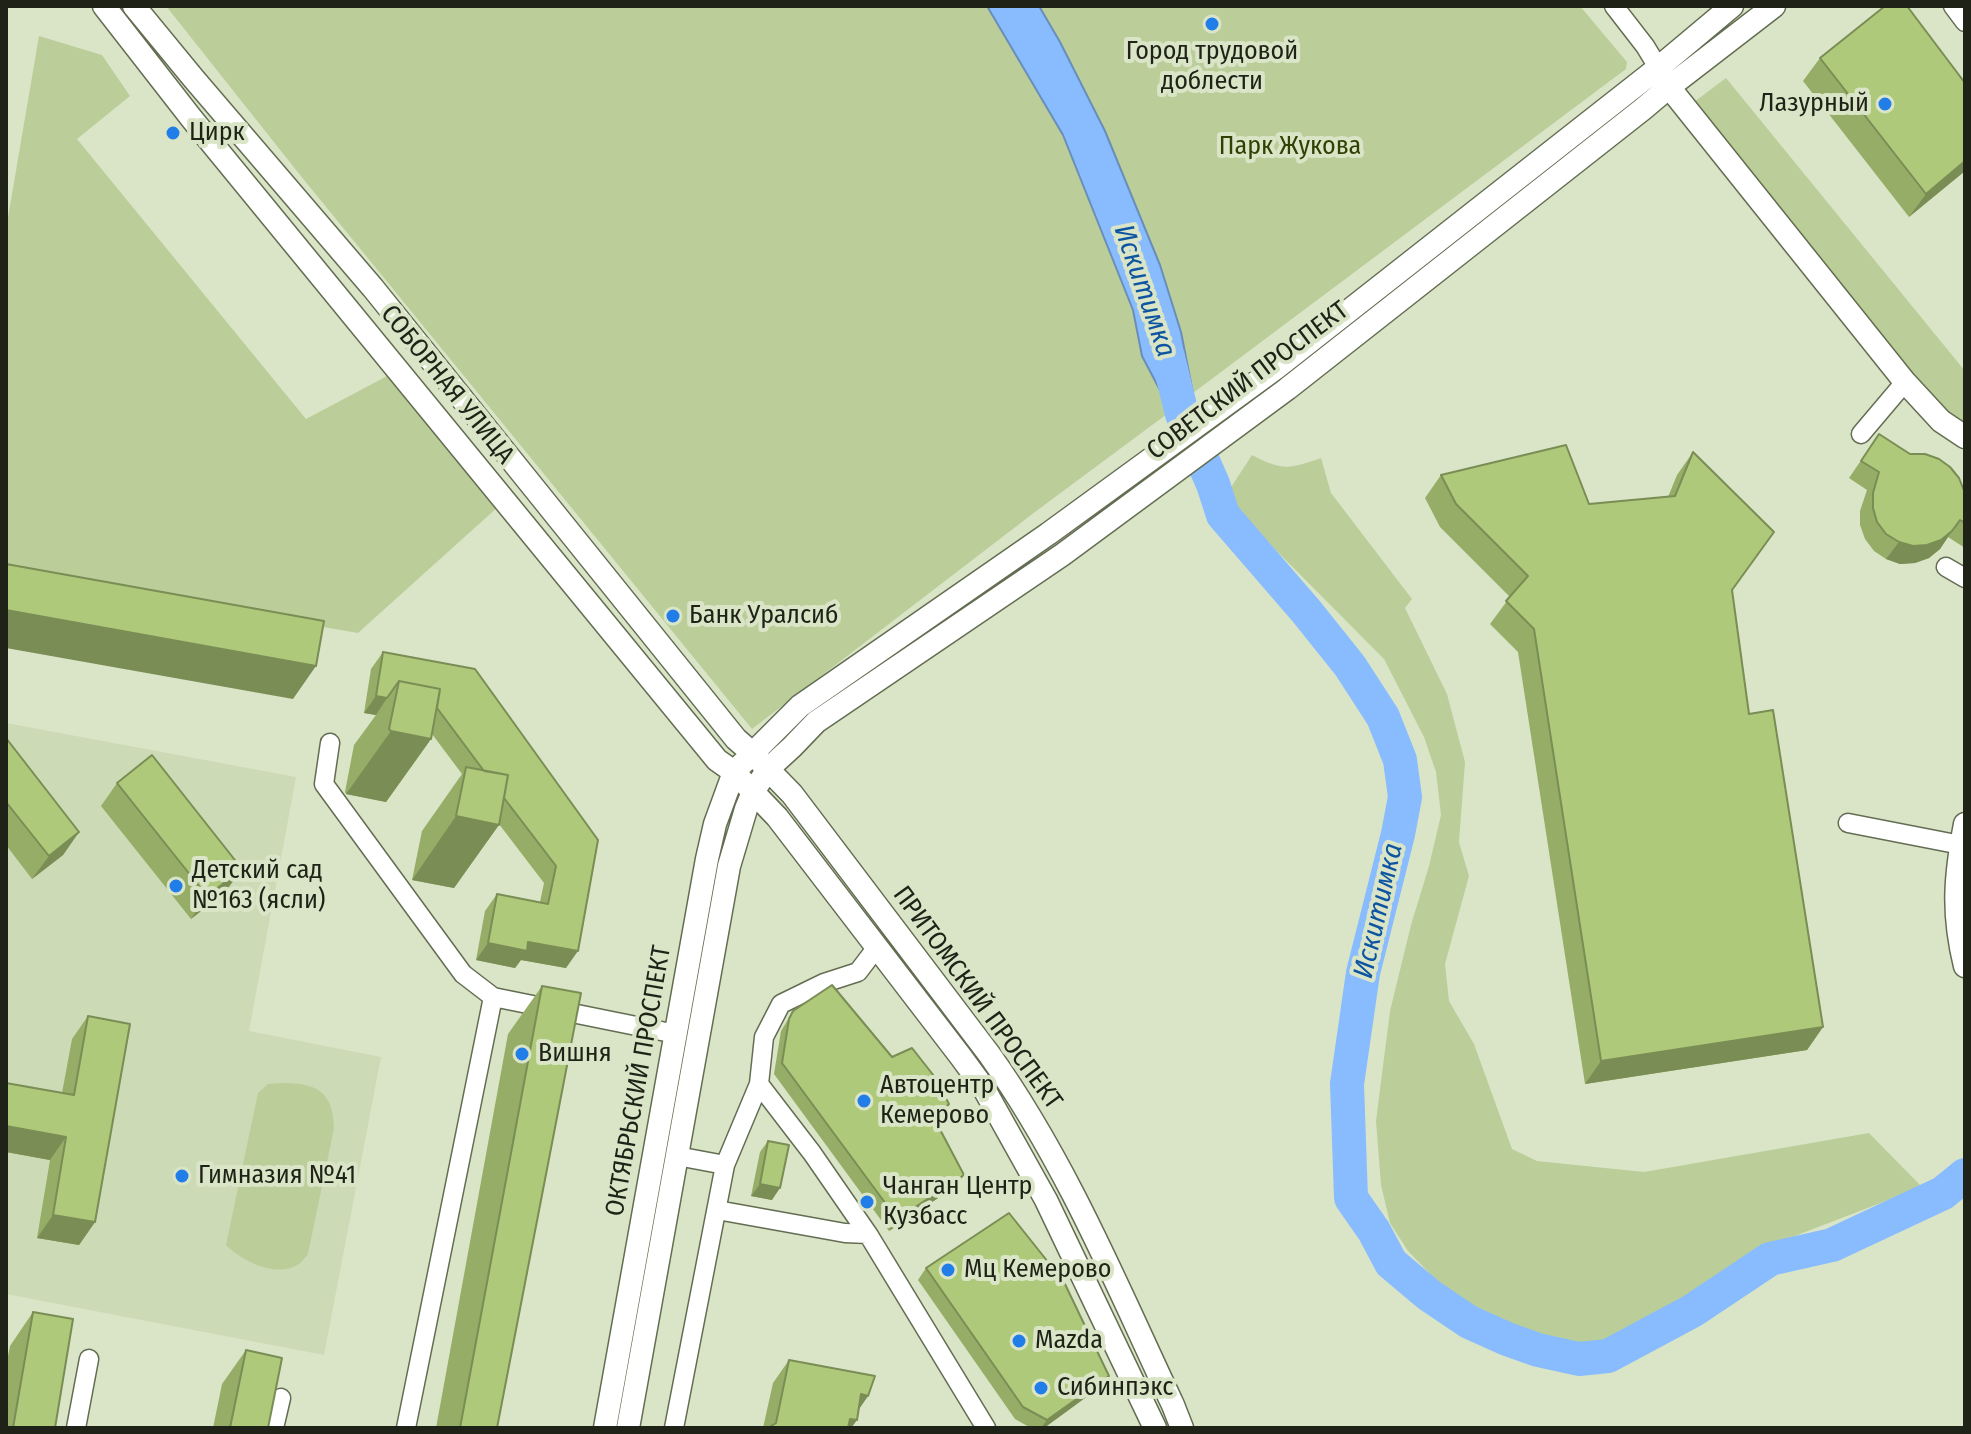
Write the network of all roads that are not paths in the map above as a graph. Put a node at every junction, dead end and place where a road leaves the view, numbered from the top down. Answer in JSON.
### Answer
{"nodes":[{"id":1,"x":103,"y":6,"type":"edge"},
{"id":2,"x":134,"y":6,"type":"edge"},
{"id":3,"x":1614,"y":6,"type":"edge"},
{"id":4,"x":1732,"y":6,"type":"edge"},
{"id":5,"x":1774,"y":6,"type":"edge"},
{"id":6,"x":1953,"y":6,"type":"edge"},
{"id":7,"x":1965,"y":22,"type":"edge"},
{"id":8,"x":1664,"y":77,"type":"junction"},
{"id":9,"x":1905,"y":382,"type":"junction"},
{"id":10,"x":1861,"y":434,"type":"dead end"},
{"id":11,"x":1965,"y":437,"type":"edge"},
{"id":12,"x":538,"y":492,"type":"junction"},
{"id":13,"x":517,"y":513,"type":"junction"},
{"id":14,"x":1946,"y":567,"type":"dead end"},
{"id":15,"x":1965,"y":578,"type":"edge"},
{"id":16,"x":330,"y":743,"type":"dead end"},
{"id":17,"x":760,"y":761,"type":"junction"},
{"id":18,"x":734,"y":772,"type":"junction"},
{"id":19,"x":753,"y":792,"type":"junction"},
{"id":20,"x":1848,"y":823,"type":"dead end"},
{"id":21,"x":1963,"y":834,"type":"edge"},
{"id":22,"x":877,"y":947,"type":"junction"},
{"id":23,"x":1965,"y":966,"type":"edge"},
{"id":24,"x":493,"y":997,"type":"junction"},
{"id":25,"x":676,"y":1034,"type":"junction"},
{"id":26,"x":759,"y":1084,"type":"junction"},
{"id":27,"x":677,"y":1156,"type":"junction"},
{"id":28,"x":725,"y":1165,"type":"junction"},
{"id":29,"x":717,"y":1210,"type":"junction"},
{"id":30,"x":868,"y":1234,"type":"junction"},
{"id":31,"x":89,"y":1359,"type":"dead end"},
{"id":32,"x":281,"y":1398,"type":"edge"},
{"id":33,"x":76,"y":1428,"type":"edge"},
{"id":34,"x":274,"y":1428,"type":"edge"},
{"id":35,"x":406,"y":1428,"type":"edge"},
{"id":36,"x":605,"y":1428,"type":"edge"},
{"id":37,"x":628,"y":1428,"type":"edge"},
{"id":38,"x":674,"y":1428,"type":"edge"},
{"id":39,"x":986,"y":1428,"type":"edge"},
{"id":40,"x":1155,"y":1428,"type":"edge"},
{"id":41,"x":1182,"y":1428,"type":"edge"}],
"edges":[{"from":1,"to":13,"type":"main road","name":"СОБОРНАЯ УЛИЦА"},
{"from":2,"to":12,"type":"main road","name":"СОБОРНАЯ УЛИЦА"},
{"from":3,"to":8,"type":"street"},
{"from":4,"to":8,"type":"main road","name":"СОВЕТСКИЙ ПРОСПЕКТ"},
{"from":5,"to":8,"type":"main road","name":"СОВЕТСКИЙ ПРОСПЕКТ"},
{"from":6,"to":7,"type":"street"},
{"from":8,"to":9,"type":"main road"},
{"from":8,"to":17,"type":"main road","name":"СОВЕТСКИЙ ПРОСПЕКТ"},
{"from":8,"to":17,"type":"main road","name":"СОВЕТСКИЙ ПРОСПЕКТ"},
{"from":9,"to":10,"type":"street"},
{"from":9,"to":11,"type":"main road"},
{"from":12,"to":13,"type":"street"},
{"from":12,"to":17,"type":"main road","name":"СОБОРНАЯ УЛИЦА"},
{"from":13,"to":18,"type":"main road","name":"СОБОРНАЯ УЛИЦА"},
{"from":14,"to":15,"type":"street"},
{"from":16,"to":24,"type":"street"},
{"from":17,"to":18,"type":"main road","name":"ОКТЯБРЬСКИЙ ПРОСПЕКТ"},
{"from":17,"to":19,"type":"main road","name":"СОВЕТСКИЙ ПРОСПЕКТ"},
{"from":17,"to":41,"type":"main road","name":"ПРИТОМСКИЙ ПРОСПЕКТ"},
{"from":18,"to":19,"type":"main road","name":"СОБОРНАЯ УЛИЦА"},
{"from":18,"to":25,"type":"main road","name":"ОКТЯБРЬСКИЙ ПРОСПЕКТ"},
{"from":19,"to":22,"type":"main road","name":"ПРИТОМСКИЙ ПРОСПЕКТ"},
{"from":19,"to":27,"type":"main road","name":"ОКТЯБРЬСКИЙ ПРОСПЕКТ"},
{"from":20,"to":21,"type":"street"},
{"from":21,"to":23,"type":"main road"},
{"from":22,"to":26,"type":"street"},
{"from":22,"to":40,"type":"main road","name":"ПРИТОМСКИЙ ПРОСПЕКТ"},
{"from":24,"to":25,"type":"street"},
{"from":24,"to":35,"type":"street"},
{"from":25,"to":36,"type":"main road","name":"ОКТЯБРЬСКИЙ ПРОСПЕКТ"},
{"from":26,"to":28,"type":"street"},
{"from":26,"to":30,"type":"street"},
{"from":27,"to":28,"type":"street"},
{"from":27,"to":37,"type":"main road","name":"ОКТЯБРЬСКИЙ ПРОСПЕКТ"},
{"from":28,"to":29,"type":"street"},
{"from":29,"to":30,"type":"street"},
{"from":29,"to":38,"type":"street"},
{"from":30,"to":39,"type":"street"},
{"from":31,"to":33,"type":"street"},
{"from":32,"to":34,"type":"street"}]}
